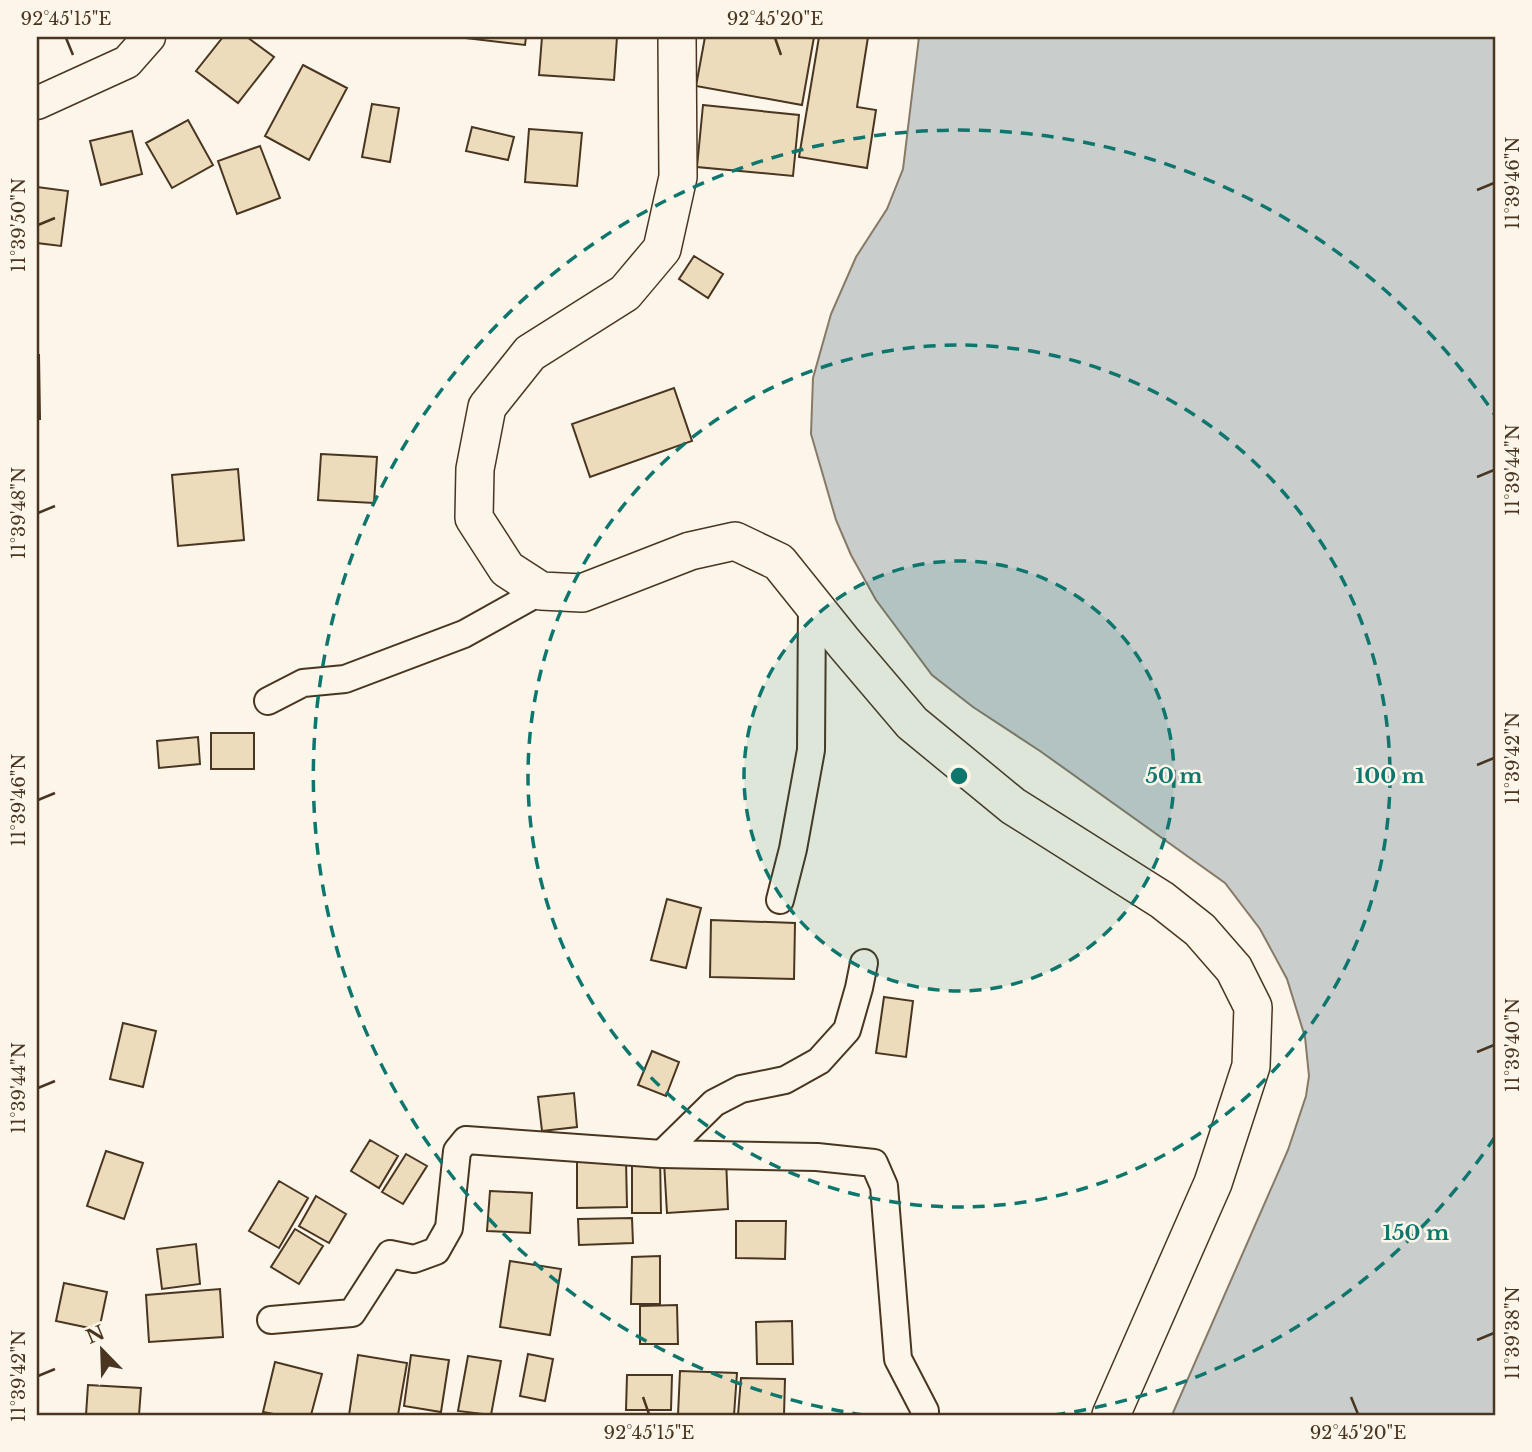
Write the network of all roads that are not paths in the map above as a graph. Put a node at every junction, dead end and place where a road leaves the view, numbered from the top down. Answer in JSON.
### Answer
{"nodes":[{"id":1,"x":149,"y":37,"type":"edge"},
{"id":2,"x":677,"y":37,"type":"edge"},
{"id":3,"x":37,"y":103,"type":"edge"},
{"id":4,"x":541,"y":591,"type":"junction"},
{"id":5,"x":812,"y":603,"type":"junction"},
{"id":6,"x":268,"y":701,"type":"dead end"},
{"id":7,"x":780,"y":901,"type":"dead end"},
{"id":8,"x":864,"y":963,"type":"dead end"},
{"id":9,"x":662,"y":1154,"type":"junction"},
{"id":10,"x":271,"y":1320,"type":"dead end"},
{"id":11,"x":925,"y":1415,"type":"edge"},
{"id":12,"x":1111,"y":1415,"type":"edge"}],
"edges":[{"from":1,"to":3,"type":"street"},
{"from":2,"to":4,"type":"main road"},
{"from":4,"to":5,"type":"main road"},
{"from":4,"to":6,"type":"street"},
{"from":5,"to":7,"type":"street"},
{"from":5,"to":12,"type":"main road"},
{"from":8,"to":9,"type":"street"},
{"from":9,"to":10,"type":"street"},
{"from":9,"to":11,"type":"street"}]}
